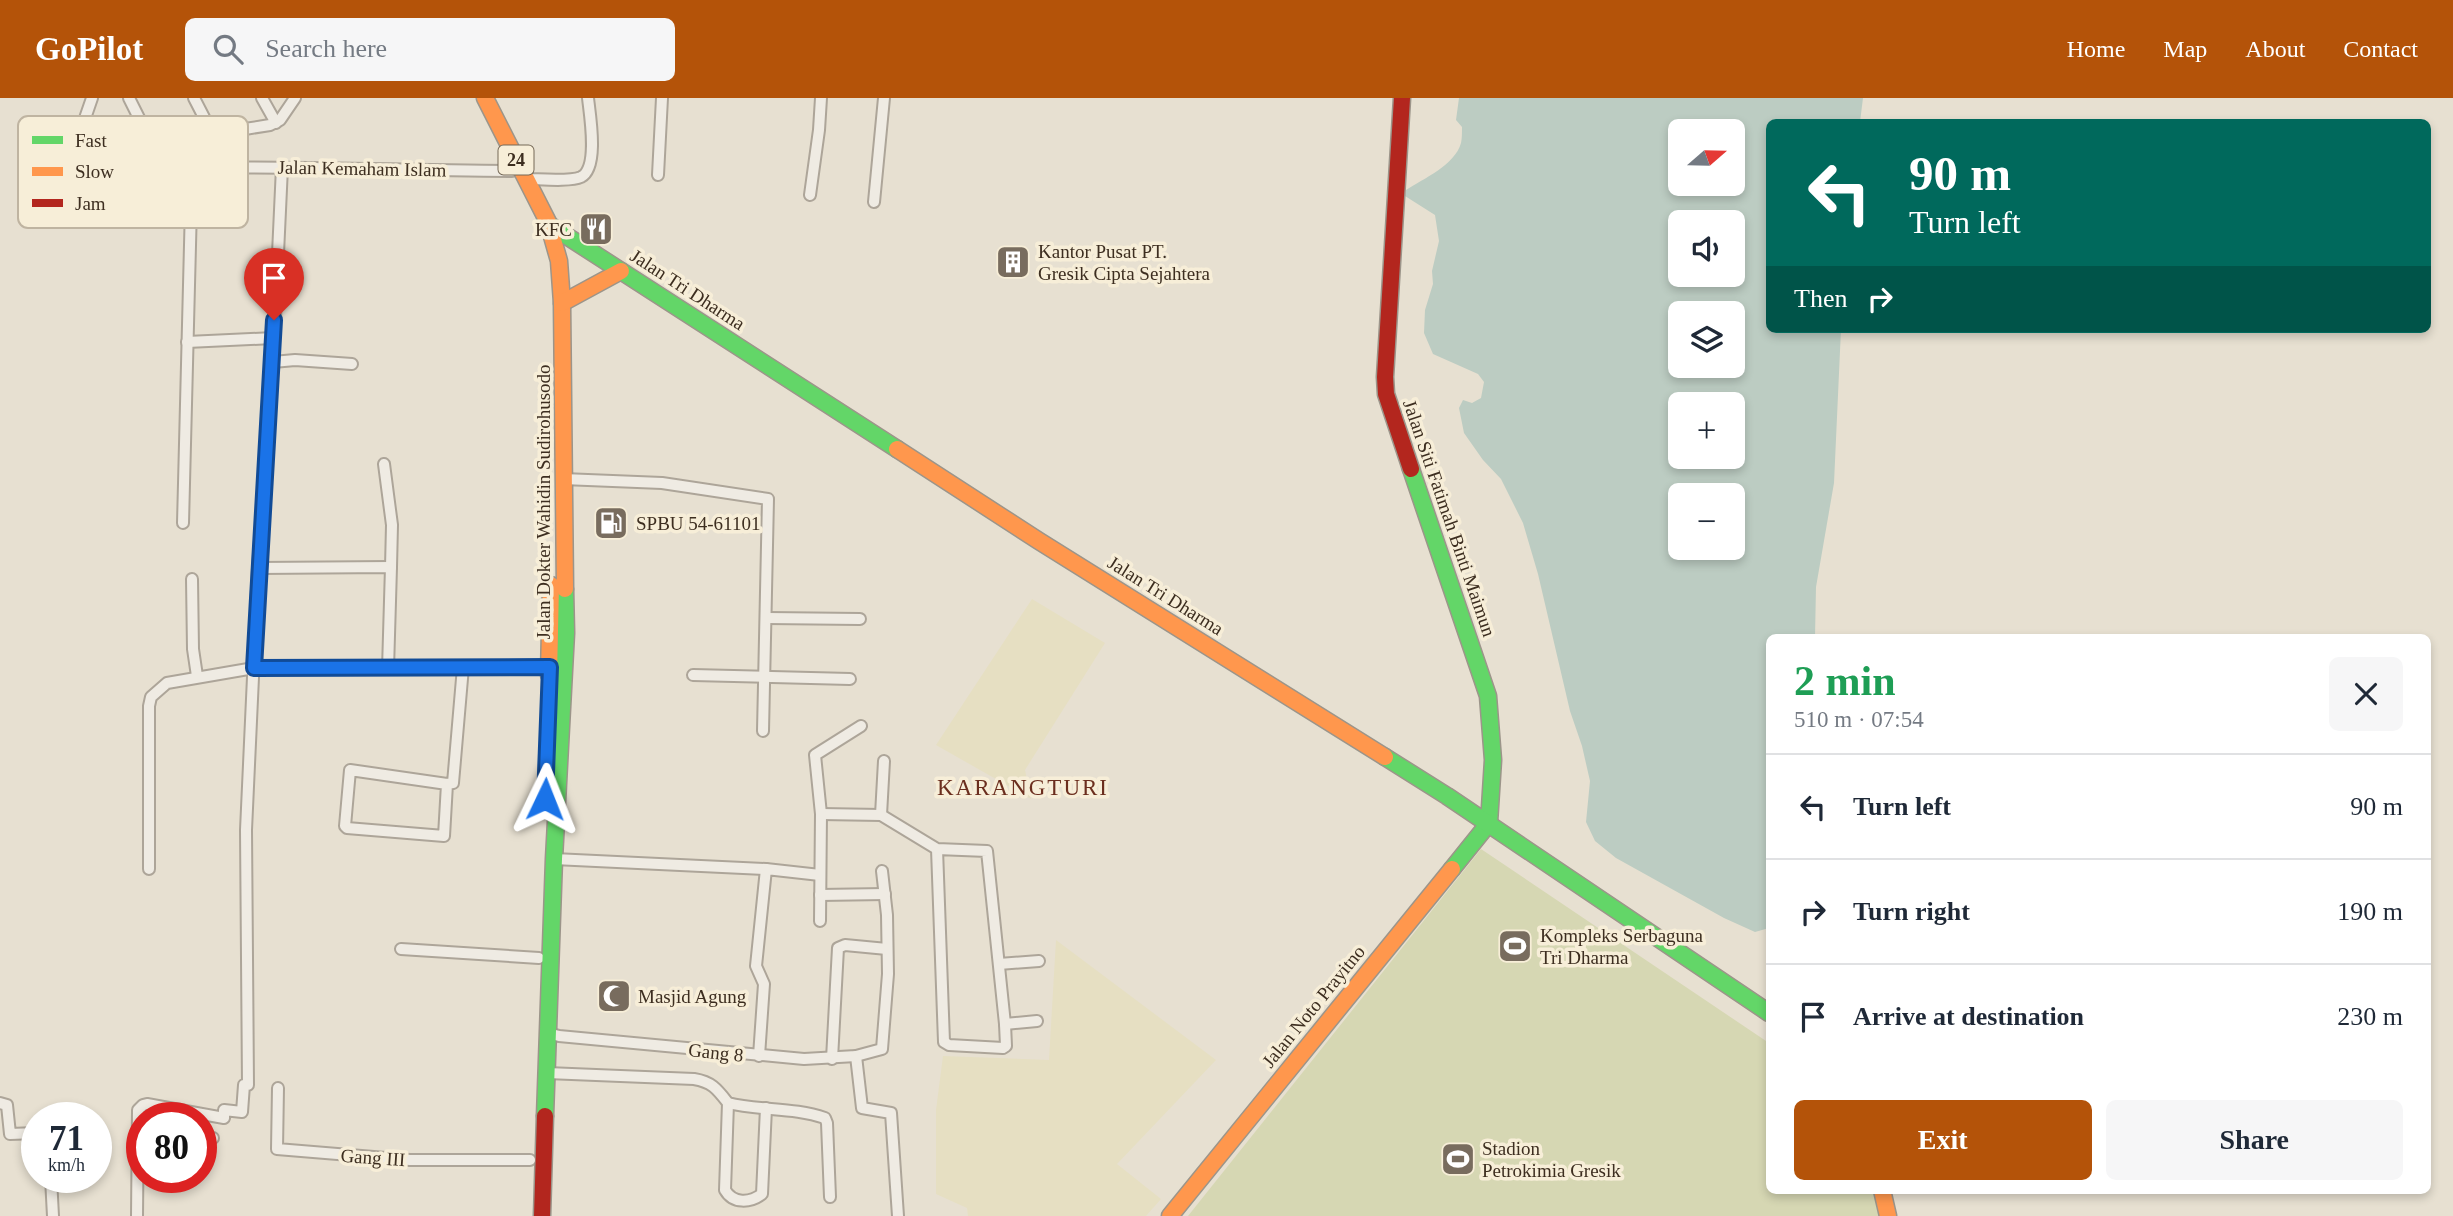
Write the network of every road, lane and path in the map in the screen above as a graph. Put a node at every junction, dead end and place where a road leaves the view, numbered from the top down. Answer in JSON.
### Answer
{"nodes":[{"id":1,"x":92,"y":98,"type":"edge"},
{"id":2,"x":129,"y":98,"type":"edge"},
{"id":3,"x":194,"y":98,"type":"edge"},
{"id":4,"x":262,"y":98,"type":"edge"},
{"id":5,"x":295,"y":98,"type":"edge"},
{"id":6,"x":475,"y":98,"type":"edge"},
{"id":7,"x":485,"y":98,"type":"edge"},
{"id":8,"x":588,"y":98,"type":"edge"},
{"id":9,"x":662,"y":98,"type":"edge"},
{"id":10,"x":821,"y":98,"type":"edge"},
{"id":11,"x":884,"y":98,"type":"edge"},
{"id":12,"x":1402,"y":98,"type":"edge"},
{"id":13,"x":86,"y":116,"type":"edge"},
{"id":14,"x":138,"y":116,"type":"edge"},
{"id":15,"x":203,"y":116,"type":"edge"},
{"id":16,"x":276,"y":123,"type":"junction"},
{"id":17,"x":248,"y":128,"type":"edge"},
{"id":18,"x":248,"y":167,"type":"edge"},
{"id":19,"x":282,"y":167,"type":"junction"},
{"id":20,"x":519,"y":175,"type":"junction"},
{"id":21,"x":658,"y":176,"type":"dead end"},
{"id":22,"x":810,"y":195,"type":"dead end"},
{"id":23,"x":874,"y":202,"type":"dead end"},
{"id":24,"x":542,"y":221,"type":"junction"},
{"id":25,"x":190,"y":228,"type":"edge"},
{"id":26,"x":621,"y":271,"type":"junction"},
{"id":27,"x":557,"y":306,"type":"junction"},
{"id":28,"x":273,"y":338,"type":"junction"},
{"id":29,"x":187,"y":342,"type":"junction"},
{"id":30,"x":273,"y":362,"type":"junction"},
{"id":31,"x":352,"y":364,"type":"dead end"},
{"id":32,"x":384,"y":464,"type":"dead end"},
{"id":33,"x":563,"y":479,"type":"junction"},
{"id":34,"x":183,"y":523,"type":"dead end"},
{"id":35,"x":391,"y":567,"type":"junction"},
{"id":36,"x":258,"y":568,"type":"junction"},
{"id":37,"x":192,"y":579,"type":"dead end"},
{"id":38,"x":767,"y":618,"type":"junction"},
{"id":39,"x":860,"y":620,"type":"dead end"},
{"id":40,"x":463,"y":667,"type":"junction"},
{"id":41,"x":550,"y":667,"type":"junction"},
{"id":42,"x":254,"y":668,"type":"junction"},
{"id":43,"x":388,"y":669,"type":"junction"},
{"id":44,"x":693,"y":675,"type":"dead end"},
{"id":45,"x":197,"y":676,"type":"junction"},
{"id":46,"x":765,"y":677,"type":"junction"},
{"id":47,"x":850,"y":679,"type":"dead end"},
{"id":48,"x":861,"y":726,"type":"dead end"},
{"id":49,"x":763,"y":730,"type":"dead end"},
{"id":50,"x":884,"y":761,"type":"dead end"},
{"id":51,"x":447,"y":784,"type":"junction"},
{"id":52,"x":821,"y":814,"type":"junction"},
{"id":53,"x":881,"y":815,"type":"junction"},
{"id":54,"x":1489,"y":823,"type":"junction"},
{"id":55,"x":937,"y":849,"type":"junction"},
{"id":56,"x":554,"y":859,"type":"junction"},
{"id":57,"x":149,"y":869,"type":"dead end"},
{"id":58,"x":766,"y":869,"type":"junction"},
{"id":59,"x":882,"y":871,"type":"dead end"},
{"id":60,"x":820,"y":875,"type":"junction"},
{"id":61,"x":885,"y":894,"type":"junction"},
{"id":62,"x":820,"y":895,"type":"junction"},
{"id":63,"x":820,"y":921,"type":"dead end"},
{"id":64,"x":401,"y":949,"type":"dead end"},
{"id":65,"x":887,"y":949,"type":"junction"},
{"id":66,"x":539,"y":958,"type":"junction"},
{"id":67,"x":1039,"y":961,"type":"dead end"},
{"id":68,"x":999,"y":964,"type":"junction"},
{"id":69,"x":1766,"y":1011,"type":"edge"},
{"id":70,"x":1037,"y":1021,"type":"dead end"},
{"id":71,"x":1004,"y":1024,"type":"junction"},
{"id":72,"x":548,"y":1033,"type":"junction"},
{"id":73,"x":758,"y":1056,"type":"junction"},
{"id":74,"x":856,"y":1056,"type":"junction"},
{"id":75,"x":832,"y":1059,"type":"junction"},
{"id":76,"x":540,"y":1073,"type":"junction"},
{"id":77,"x":278,"y":1088,"type":"dead end"},
{"id":78,"x":0,"y":1103,"type":"edge"},
{"id":79,"x":728,"y":1103,"type":"junction"},
{"id":80,"x":766,"y":1108,"type":"junction"},
{"id":81,"x":217,"y":1117,"type":"edge"},
{"id":82,"x":21,"y":1134,"type":"edge"},
{"id":83,"x":530,"y":1160,"type":"junction"},
{"id":84,"x":52,"y":1193,"type":"edge"},
{"id":85,"x":138,"y":1193,"type":"edge"},
{"id":86,"x":1883,"y":1194,"type":"edge"},
{"id":87,"x":830,"y":1197,"type":"dead end"},
{"id":88,"x":53,"y":1216,"type":"edge"},
{"id":89,"x":137,"y":1216,"type":"edge"},
{"id":90,"x":528,"y":1216,"type":"edge"},
{"id":91,"x":542,"y":1216,"type":"edge"},
{"id":92,"x":898,"y":1216,"type":"edge"},
{"id":93,"x":1170,"y":1216,"type":"edge"},
{"id":94,"x":1888,"y":1216,"type":"edge"}],
"edges":[{"from":1,"to":13,"type":"street"},
{"from":2,"to":14,"type":"street"},
{"from":3,"to":15,"type":"street"},
{"from":4,"to":16,"type":"street"},
{"from":5,"to":16,"type":"street"},
{"from":6,"to":20,"type":"main road","name":"Jalan Dokter Wahidin Sudirohusodo","number":"24"},
{"from":7,"to":20,"type":"main road","name":"Jalan Dokter Wahidin Sudirohusodo","number":"24"},
{"from":8,"to":20,"type":"street","name":"Jalan Kemaham Islam"},
{"from":9,"to":21,"type":"street"},
{"from":10,"to":22,"type":"street"},
{"from":11,"to":23,"type":"street"},
{"from":12,"to":54,"type":"main road","name":"Jalan Siti Fatimah Binti Maimun"},
{"from":16,"to":17,"type":"street"},
{"from":18,"to":19,"type":"street","name":"Jalan Kemaham Islam"},
{"from":19,"to":20,"type":"street","name":"Jalan Kemaham Islam"},
{"from":19,"to":28,"type":"street"},
{"from":20,"to":24,"type":"main road","name":"Jalan Dokter Wahidin Sudirohusodo","number":"24"},
{"from":24,"to":26,"type":"main road","name":"Jalan Tri Dharma"},
{"from":24,"to":27,"type":"main road","name":"Jalan Dokter Wahidin Sudirohusodo","number":"24"},
{"from":25,"to":29,"type":"street"},
{"from":26,"to":27,"type":"main road"},
{"from":26,"to":54,"type":"main road","name":"Jalan Tri Dharma"},
{"from":27,"to":33,"type":"main road","name":"Jalan Dokter Wahidin Sudirohusodo","number":"24"},
{"from":27,"to":41,"type":"main road","name":"Jalan Dokter Wahidin Sudirohusodo","number":"24"},
{"from":28,"to":29,"type":"street"},
{"from":28,"to":30,"type":"street"},
{"from":29,"to":34,"type":"street"},
{"from":30,"to":31,"type":"street"},
{"from":30,"to":36,"type":"street"},
{"from":32,"to":35,"type":"street"},
{"from":33,"to":38,"type":"street"},
{"from":33,"to":56,"type":"main road","name":"Jalan Dokter Wahidin Sudirohusodo","number":"24"},
{"from":35,"to":36,"type":"street"},
{"from":35,"to":43,"type":"street"},
{"from":36,"to":42,"type":"street"},
{"from":37,"to":45,"type":"street"},
{"from":38,"to":39,"type":"street"},
{"from":38,"to":46,"type":"street"},
{"from":40,"to":41,"type":"street"},
{"from":40,"to":43,"type":"street"},
{"from":40,"to":51,"type":"street"},
{"from":41,"to":66,"type":"main road","name":"Jalan Dokter Wahidin Sudirohusodo","number":"24"},
{"from":42,"to":43,"type":"street"},
{"from":42,"to":45,"type":"street"},
{"from":42,"to":81,"type":"street"},
{"from":44,"to":46,"type":"street"},
{"from":45,"to":57,"type":"street"},
{"from":46,"to":47,"type":"street"},
{"from":46,"to":49,"type":"street"},
{"from":48,"to":52,"type":"street"},
{"from":50,"to":53,"type":"street"},
{"from":51,"to":51,"type":"street"},
{"from":52,"to":53,"type":"street"},
{"from":52,"to":60,"type":"street"},
{"from":53,"to":55,"type":"street"},
{"from":54,"to":69,"type":"main road","name":"Jalan Tri Dharma"},
{"from":54,"to":93,"type":"main road","name":"Jalan Noto Prayitno"},
{"from":55,"to":68,"type":"street"},
{"from":55,"to":71,"type":"street"},
{"from":56,"to":58,"type":"street"},
{"from":56,"to":72,"type":"main road","name":"Jalan Dokter Wahidin Sudirohusodo","number":"24"},
{"from":58,"to":60,"type":"street"},
{"from":58,"to":73,"type":"street"},
{"from":59,"to":61,"type":"street"},
{"from":60,"to":62,"type":"street"},
{"from":61,"to":62,"type":"street"},
{"from":61,"to":65,"type":"street"},
{"from":62,"to":63,"type":"street"},
{"from":64,"to":66,"type":"street"},
{"from":65,"to":74,"type":"street","name":"Gang 8"},
{"from":65,"to":75,"type":"street"},
{"from":66,"to":76,"type":"main road","name":"Jalan Dokter Wahidin Sudirohusodo","number":"24"},
{"from":67,"to":68,"type":"street"},
{"from":68,"to":71,"type":"street"},
{"from":70,"to":71,"type":"street"},
{"from":72,"to":73,"type":"street","name":"Gang 8"},
{"from":72,"to":76,"type":"main road","name":"Jalan Dokter Wahidin Sudirohusodo","number":"24"},
{"from":73,"to":75,"type":"street","name":"Gang 8"},
{"from":74,"to":75,"type":"street","name":"Gang 8"},
{"from":74,"to":92,"type":"street"},
{"from":76,"to":79,"type":"street"},
{"from":76,"to":83,"type":"main road","name":"Jalan Dokter Wahidin Sudirohusodo","number":"24"},
{"from":76,"to":91,"type":"main road","name":"Jalan Dokter Wahidin Sudirohusodo","number":"24"},
{"from":77,"to":83,"type":"street","name":"Gang III"},
{"from":78,"to":82,"type":"street"},
{"from":79,"to":80,"type":"street"},
{"from":79,"to":80,"type":"street"},
{"from":80,"to":87,"type":"street"},
{"from":83,"to":90,"type":"main road","name":"Jalan Dokter Wahidin Sudirohusodo","number":"24"},
{"from":84,"to":88,"type":"street"},
{"from":85,"to":89,"type":"street"},
{"from":86,"to":94,"type":"main road"}]}
